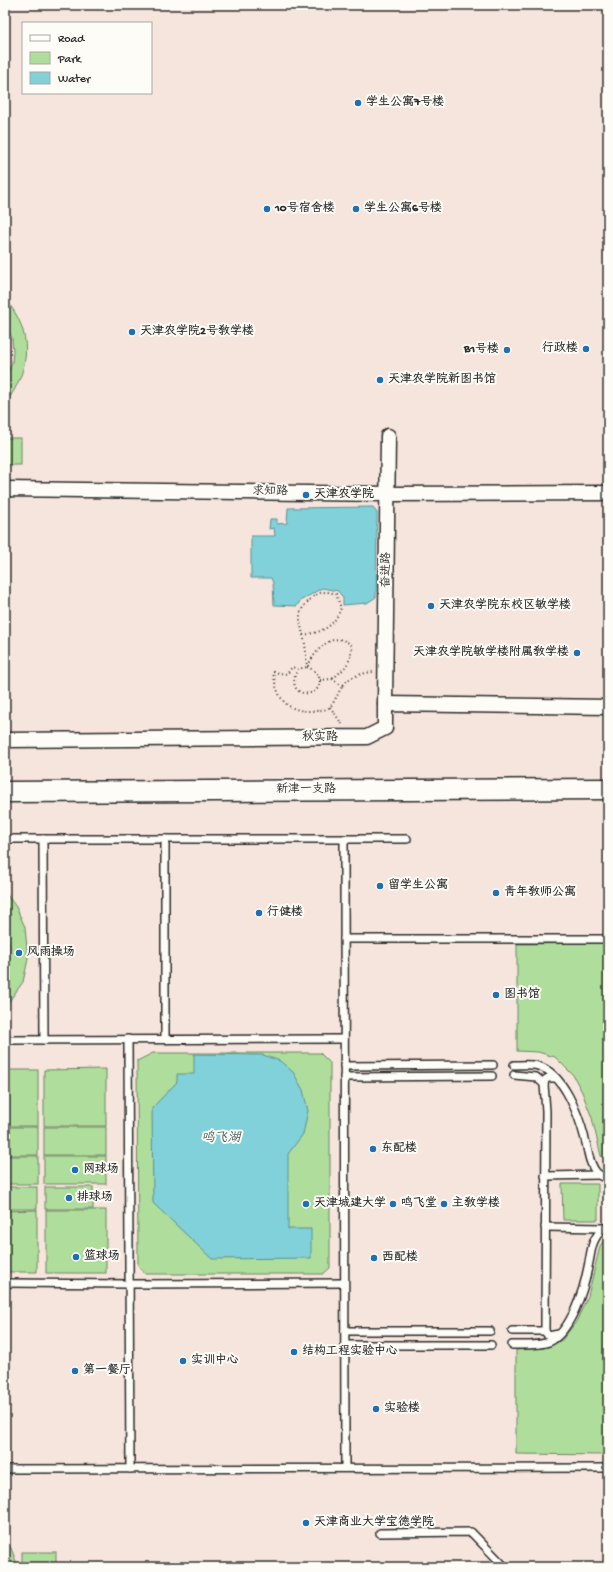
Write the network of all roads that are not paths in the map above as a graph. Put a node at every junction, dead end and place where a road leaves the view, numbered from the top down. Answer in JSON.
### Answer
{"nodes":[{"id":1,"x":388,"y":436,"type":"dead end"},
{"id":2,"x":5,"y":489,"type":"edge"},
{"id":3,"x":608,"y":493,"type":"edge"},
{"id":4,"x":388,"y":494,"type":"junction"},
{"id":5,"x":385,"y":704,"type":"junction"},
{"id":6,"x":608,"y":707,"type":"edge"},
{"id":7,"x":5,"y":740,"type":"edge"},
{"id":8,"x":608,"y":789,"type":"edge"},
{"id":9,"x":5,"y":792,"type":"edge"},
{"id":10,"x":5,"y":839,"type":"edge"},
{"id":11,"x":43,"y":839,"type":"junction"},
{"id":12,"x":165,"y":839,"type":"junction"},
{"id":13,"x":344,"y":839,"type":"junction"},
{"id":14,"x":407,"y":839,"type":"dead end"},
{"id":15,"x":344,"y":939,"type":"junction"},
{"id":16,"x":608,"y":939,"type":"edge"},
{"id":17,"x":128,"y":1039,"type":"junction"},
{"id":18,"x":165,"y":1039,"type":"junction"},
{"id":19,"x":344,"y":1039,"type":"junction"},
{"id":20,"x":5,"y":1040,"type":"edge"},
{"id":21,"x":44,"y":1040,"type":"junction"},
{"id":22,"x":493,"y":1065,"type":"dead end"},
{"id":23,"x":514,"y":1065,"type":"dead end"},
{"id":24,"x":344,"y":1066,"type":"junction"},
{"id":25,"x":514,"y":1075,"type":"dead end"},
{"id":26,"x":492,"y":1076,"type":"dead end"},
{"id":27,"x":344,"y":1077,"type":"junction"},
{"id":28,"x":556,"y":1078,"type":"junction"},
{"id":29,"x":544,"y":1084,"type":"junction"},
{"id":30,"x":600,"y":1175,"type":"junction"},
{"id":31,"x":545,"y":1176,"type":"junction"},
{"id":32,"x":608,"y":1179,"type":"edge"},
{"id":33,"x":545,"y":1227,"type":"junction"},
{"id":34,"x":606,"y":1228,"type":"edge"},
{"id":35,"x":344,"y":1282,"type":"junction"},
{"id":36,"x":5,"y":1283,"type":"edge"},
{"id":37,"x":129,"y":1284,"type":"junction"},
{"id":38,"x":490,"y":1331,"type":"dead end"},
{"id":39,"x":512,"y":1331,"type":"dead end"},
{"id":40,"x":545,"y":1331,"type":"junction"},
{"id":41,"x":345,"y":1332,"type":"junction"},
{"id":42,"x":559,"y":1334,"type":"junction"},
{"id":43,"x":345,"y":1345,"type":"junction"},
{"id":44,"x":491,"y":1345,"type":"dead end"},
{"id":45,"x":512,"y":1345,"type":"dead end"},
{"id":46,"x":345,"y":1468,"type":"junction"},
{"id":47,"x":608,"y":1468,"type":"edge"},
{"id":48,"x":5,"y":1469,"type":"edge"},
{"id":49,"x":130,"y":1469,"type":"junction"},
{"id":50,"x":380,"y":1533,"type":"dead end"},
{"id":51,"x":505,"y":1567,"type":"edge"}],
"edges":[{"from":1,"to":4,"type":"street","name":"奋进路"},
{"from":2,"to":4,"type":"street","name":"求知路"},
{"from":3,"to":4,"type":"street","name":"求知路"},
{"from":4,"to":5,"type":"street","name":"奋进路"},
{"from":5,"to":6,"type":"street"},
{"from":5,"to":7,"type":"street","name":"秋实路"},
{"from":8,"to":9,"type":"street","name":"新津一支路"},
{"from":10,"to":11,"type":"lane"},
{"from":11,"to":12,"type":"lane"},
{"from":11,"to":21,"type":"lane"},
{"from":12,"to":13,"type":"lane"},
{"from":12,"to":18,"type":"lane"},
{"from":13,"to":14,"type":"lane"},
{"from":13,"to":15,"type":"lane"},
{"from":15,"to":16,"type":"lane"},
{"from":15,"to":19,"type":"lane"},
{"from":17,"to":18,"type":"lane"},
{"from":17,"to":21,"type":"lane"},
{"from":17,"to":37,"type":"lane"},
{"from":18,"to":19,"type":"lane"},
{"from":19,"to":24,"type":"lane"},
{"from":20,"to":21,"type":"lane"},
{"from":22,"to":24,"type":"lane"},
{"from":23,"to":28,"type":"lane"},
{"from":24,"to":27,"type":"lane"},
{"from":25,"to":29,"type":"lane"},
{"from":26,"to":27,"type":"lane"},
{"from":27,"to":35,"type":"lane"},
{"from":28,"to":29,"type":"lane"},
{"from":28,"to":30,"type":"lane"},
{"from":29,"to":31,"type":"lane"},
{"from":30,"to":31,"type":"lane"},
{"from":30,"to":32,"type":"lane"},
{"from":31,"to":33,"type":"lane"},
{"from":33,"to":34,"type":"lane"},
{"from":33,"to":40,"type":"lane"},
{"from":34,"to":42,"type":"lane"},
{"from":35,"to":37,"type":"lane"},
{"from":35,"to":41,"type":"lane"},
{"from":36,"to":37,"type":"lane"},
{"from":37,"to":49,"type":"lane"},
{"from":38,"to":41,"type":"lane"},
{"from":39,"to":40,"type":"lane"},
{"from":40,"to":42,"type":"lane"},
{"from":41,"to":43,"type":"lane"},
{"from":42,"to":45,"type":"lane"},
{"from":43,"to":44,"type":"lane"},
{"from":43,"to":46,"type":"lane"},
{"from":46,"to":47,"type":"lane"},
{"from":46,"to":49,"type":"lane"},
{"from":48,"to":49,"type":"lane"},
{"from":50,"to":51,"type":"lane"}]}
